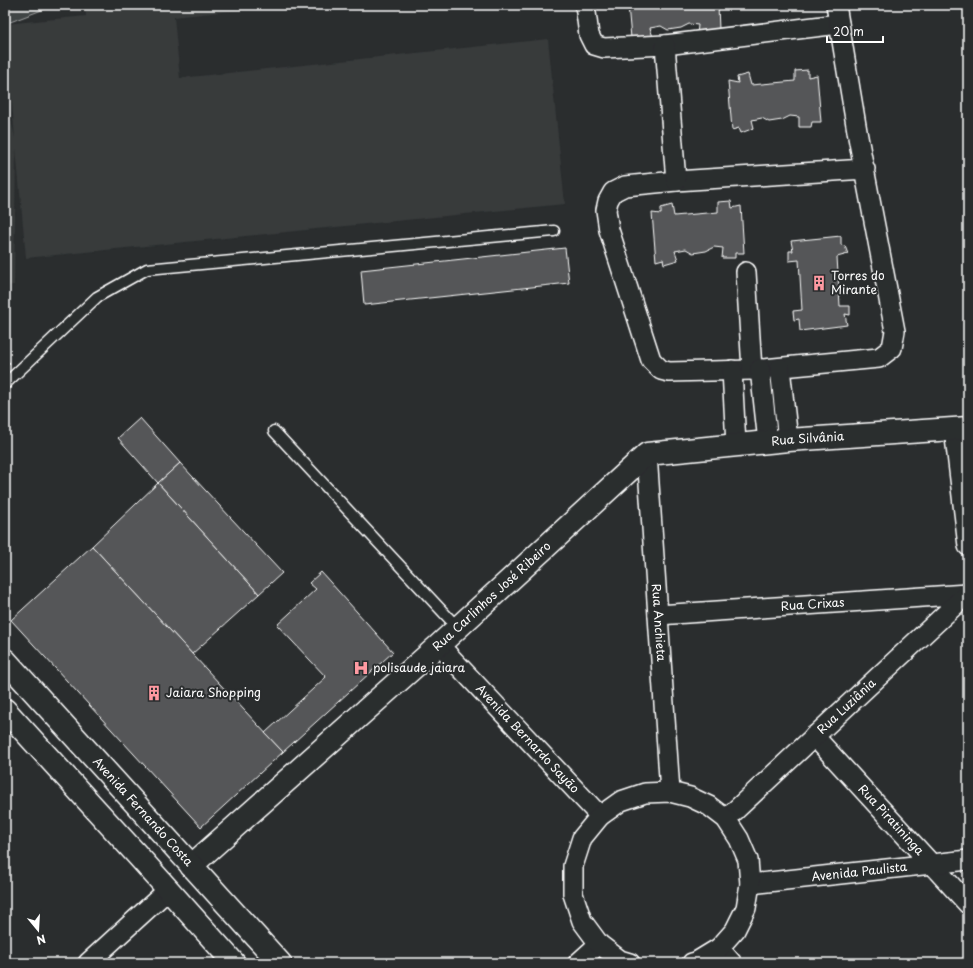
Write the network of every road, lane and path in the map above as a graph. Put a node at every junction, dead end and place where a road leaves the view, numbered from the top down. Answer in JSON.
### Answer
{"nodes":[{"id":1,"x":585,"y":5,"type":"edge"},
{"id":2,"x":836,"y":5,"type":"edge"},
{"id":3,"x":839,"y":24,"type":"junction"},
{"id":4,"x":666,"y":45,"type":"junction"},
{"id":5,"x":865,"y":169,"type":"junction"},
{"id":6,"x":676,"y":180,"type":"junction"},
{"id":7,"x":554,"y":231,"type":"dead end"},
{"id":8,"x":746,"y":272,"type":"dead end"},
{"id":9,"x":780,"y":368,"type":"junction"},
{"id":10,"x":732,"y":370,"type":"junction"},
{"id":11,"x":756,"y":370,"type":"junction"},
{"id":12,"x":5,"y":384,"type":"edge"},
{"id":13,"x":961,"y":429,"type":"edge"},
{"id":14,"x":274,"y":430,"type":"dead end"},
{"id":15,"x":778,"y":441,"type":"junction"},
{"id":16,"x":736,"y":445,"type":"junction"},
{"id":17,"x":647,"y":454,"type":"junction"},
{"id":18,"x":968,"y":546,"type":"edge"},
{"id":19,"x":968,"y":594,"type":"edge"},
{"id":20,"x":658,"y":615,"type":"junction"},
{"id":21,"x":458,"y":628,"type":"junction"},
{"id":22,"x":439,"y":645,"type":"junction"},
{"id":23,"x":5,"y":660,"type":"edge"},
{"id":24,"x":5,"y":710,"type":"edge"},
{"id":25,"x":814,"y":736,"type":"junction"},
{"id":26,"x":670,"y":792,"type":"junction"},
{"id":27,"x":600,"y":816,"type":"junction"},
{"id":28,"x":726,"y":819,"type":"junction"},
{"id":29,"x":140,"y":858,"type":"junction"},
{"id":30,"x":968,"y":860,"type":"edge"},
{"id":31,"x":931,"y":864,"type":"junction"},
{"id":32,"x":191,"y":866,"type":"junction"},
{"id":33,"x":750,"y":884,"type":"junction"},
{"id":34,"x":168,"y":890,"type":"junction"},
{"id":35,"x":968,"y":904,"type":"edge"},
{"id":36,"x":599,"y":944,"type":"junction"},
{"id":37,"x":719,"y":948,"type":"junction"},
{"id":38,"x":88,"y":963,"type":"edge"},
{"id":39,"x":234,"y":963,"type":"edge"},
{"id":40,"x":280,"y":963,"type":"edge"},
{"id":41,"x":578,"y":963,"type":"edge"},
{"id":42,"x":630,"y":963,"type":"edge"},
{"id":43,"x":692,"y":963,"type":"edge"},
{"id":44,"x":732,"y":963,"type":"edge"}],
"edges":[{"from":1,"to":4,"type":"street"},
{"from":2,"to":3,"type":"street"},
{"from":3,"to":4,"type":"street"},
{"from":3,"to":5,"type":"street"},
{"from":4,"to":6,"type":"street"},
{"from":5,"to":6,"type":"street"},
{"from":5,"to":9,"type":"street"},
{"from":6,"to":10,"type":"street"},
{"from":7,"to":12,"type":"lane"},
{"from":8,"to":11,"type":"street"},
{"from":9,"to":11,"type":"street"},
{"from":9,"to":15,"type":"street"},
{"from":10,"to":11,"type":"street"},
{"from":10,"to":16,"type":"street"},
{"from":11,"to":15,"type":"street"},
{"from":13,"to":15,"type":"street","name":"Rua Silvânia"},
{"from":13,"to":18,"type":"street"},
{"from":14,"to":21,"type":"lane"},
{"from":15,"to":16,"type":"street","name":"Rua Silvânia"},
{"from":16,"to":17,"type":"street","name":"Rua Silvânia"},
{"from":17,"to":20,"type":"street","name":"Rua Anchieta"},
{"from":17,"to":21,"type":"street","name":"Rua Carlinhos José Ribeiro"},
{"from":19,"to":20,"type":"street","name":"Rua Crixas"},
{"from":19,"to":25,"type":"street","name":"Rua Luziânia"},
{"from":20,"to":26,"type":"street","name":"Rua Anchieta"},
{"from":21,"to":22,"type":"street","name":"Rua Carlinhos José Ribeiro"},
{"from":22,"to":27,"type":"street","name":"Avenida Bernardo Sayão"},
{"from":22,"to":32,"type":"street","name":"Rua Carlinhos José Ribeiro"},
{"from":23,"to":32,"type":"street","name":"Avenida Fernando Costa"},
{"from":24,"to":29,"type":"street"},
{"from":25,"to":28,"type":"street","name":"Rua Luziânia"},
{"from":25,"to":31,"type":"street","name":"Rua Piratininga"},
{"from":26,"to":27,"type":"street"},
{"from":26,"to":28,"type":"street"},
{"from":27,"to":36,"type":"street"},
{"from":28,"to":33,"type":"street"},
{"from":29,"to":32,"type":"street"},
{"from":29,"to":34,"type":"street"},
{"from":30,"to":31,"type":"street","name":"Avenida Paulista"},
{"from":31,"to":33,"type":"street","name":"Avenida Paulista"},
{"from":31,"to":35,"type":"street","name":"Rua Piratininga"},
{"from":32,"to":40,"type":"street","name":"Avenida Fernando Costa"},
{"from":33,"to":37,"type":"street"},
{"from":34,"to":38,"type":"street"},
{"from":34,"to":39,"type":"street"},
{"from":36,"to":41,"type":"street"},
{"from":36,"to":42,"type":"street"},
{"from":37,"to":43,"type":"street"},
{"from":37,"to":44,"type":"street"}]}
